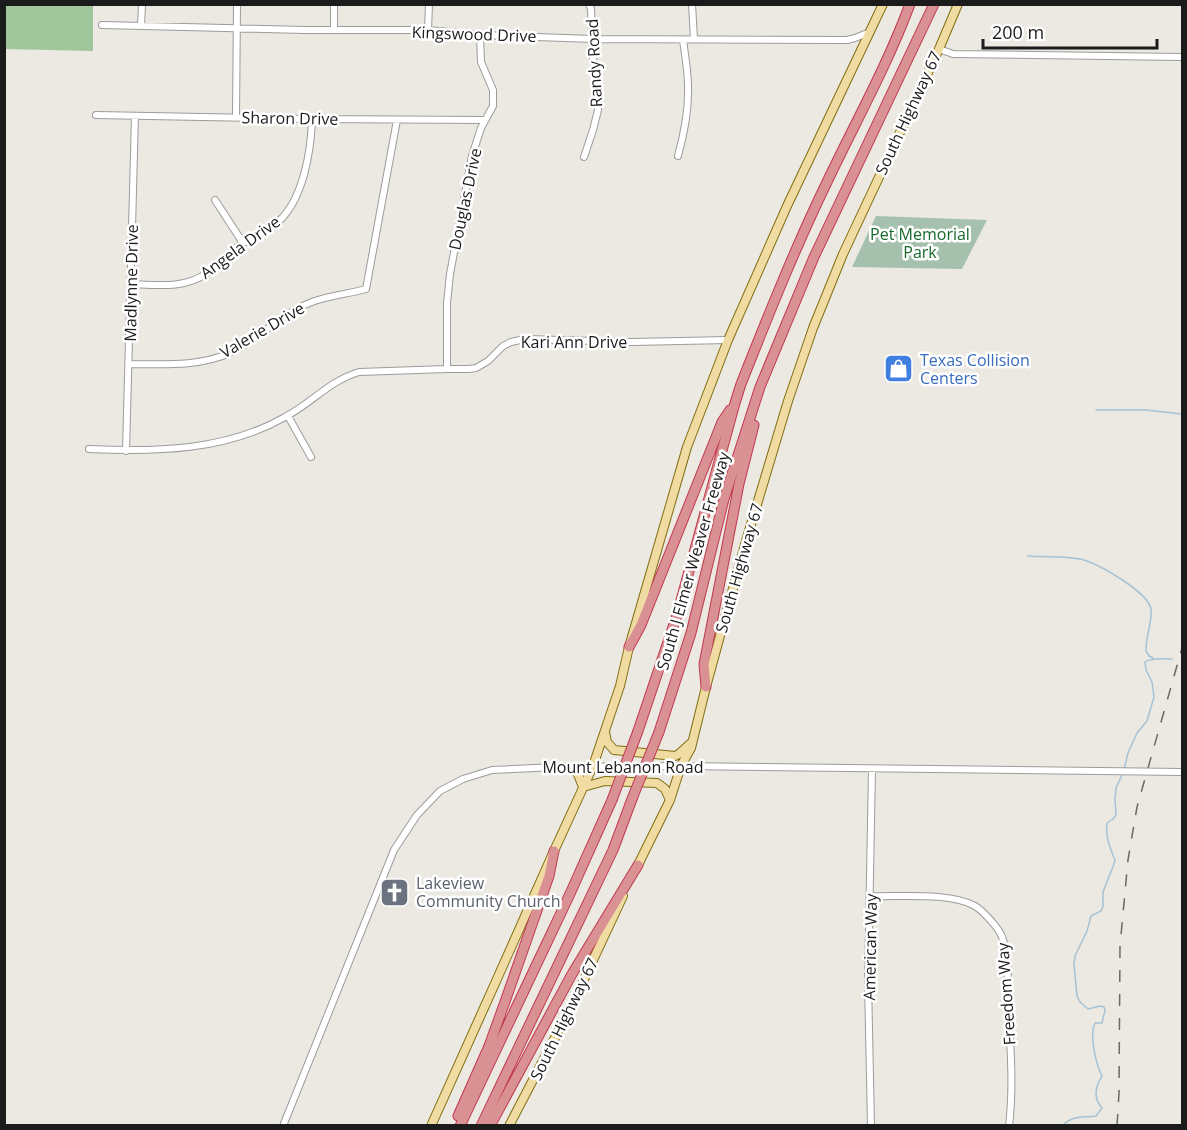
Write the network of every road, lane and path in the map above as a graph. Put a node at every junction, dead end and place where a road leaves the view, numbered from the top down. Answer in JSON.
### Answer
{"nodes":[{"id":1,"x":142,"y":4,"type":"edge"},
{"id":2,"x":237,"y":4,"type":"edge"},
{"id":3,"x":334,"y":4,"type":"edge"},
{"id":4,"x":429,"y":4,"type":"edge"},
{"id":5,"x":589,"y":4,"type":"edge"},
{"id":6,"x":692,"y":4,"type":"edge"},
{"id":7,"x":883,"y":4,"type":"edge"},
{"id":8,"x":910,"y":4,"type":"edge"},
{"id":9,"x":934,"y":4,"type":"edge"},
{"id":10,"x":958,"y":4,"type":"edge"},
{"id":11,"x":102,"y":25,"type":"dead end"},
{"id":12,"x":141,"y":26,"type":"junction"},
{"id":13,"x":237,"y":27,"type":"junction"},
{"id":14,"x":334,"y":30,"type":"junction"},
{"id":15,"x":428,"y":30,"type":"junction"},
{"id":16,"x":871,"y":31,"type":"junction"},
{"id":17,"x":480,"y":35,"type":"junction"},
{"id":18,"x":593,"y":39,"type":"junction"},
{"id":19,"x":694,"y":39,"type":"junction"},
{"id":20,"x":683,"y":40,"type":"junction"},
{"id":21,"x":847,"y":40,"type":"junction"},
{"id":22,"x":939,"y":49,"type":"junction"},
{"id":23,"x":860,"y":53,"type":"junction"},
{"id":24,"x":1182,"y":57,"type":"edge"},
{"id":25,"x":96,"y":115,"type":"dead end"},
{"id":26,"x":135,"y":116,"type":"junction"},
{"id":27,"x":236,"y":117,"type":"junction"},
{"id":28,"x":312,"y":119,"type":"junction"},
{"id":29,"x":397,"y":120,"type":"junction"},
{"id":30,"x":485,"y":120,"type":"junction"},
{"id":31,"x":678,"y":156,"type":"dead end"},
{"id":32,"x":584,"y":157,"type":"dead end"},
{"id":33,"x":215,"y":200,"type":"dead end"},
{"id":34,"x":243,"y":243,"type":"junction"},
{"id":35,"x":131,"y":284,"type":"junction"},
{"id":36,"x":728,"y":340,"type":"junction"},
{"id":37,"x":129,"y":364,"type":"junction"},
{"id":38,"x":447,"y":369,"type":"junction"},
{"id":39,"x":760,"y":387,"type":"junction"},
{"id":40,"x":735,"y":403,"type":"junction"},
{"id":41,"x":288,"y":416,"type":"junction"},
{"id":42,"x":89,"y":449,"type":"dead end"},
{"id":43,"x":126,"y":451,"type":"junction"},
{"id":44,"x":311,"y":457,"type":"dead end"},
{"id":45,"x":629,"y":647,"type":"junction"},
{"id":46,"x":706,"y":687,"type":"junction"},
{"id":47,"x":605,"y":730,"type":"junction"},
{"id":48,"x":691,"y":742,"type":"junction"},
{"id":49,"x":593,"y":766,"type":"junction"},
{"id":50,"x":681,"y":766,"type":"junction"},
{"id":51,"x":567,"y":767,"type":"junction"},
{"id":52,"x":872,"y":769,"type":"junction"},
{"id":53,"x":1182,"y":772,"type":"edge"},
{"id":54,"x":583,"y":788,"type":"junction"},
{"id":55,"x":670,"y":800,"type":"junction"},
{"id":56,"x":554,"y":850,"type":"junction"},
{"id":57,"x":638,"y":865,"type":"junction"},
{"id":58,"x":870,"y":896,"type":"junction"},
{"id":59,"x":283,"y":1125,"type":"edge"},
{"id":60,"x":431,"y":1125,"type":"edge"},
{"id":61,"x":454,"y":1125,"type":"edge"},
{"id":62,"x":460,"y":1125,"type":"edge"},
{"id":63,"x":481,"y":1125,"type":"edge"},
{"id":64,"x":490,"y":1125,"type":"edge"},
{"id":65,"x":509,"y":1125,"type":"edge"},
{"id":66,"x":871,"y":1125,"type":"edge"},
{"id":67,"x":1009,"y":1125,"type":"edge"}],
"edges":[{"from":1,"to":12,"type":"street"},
{"from":2,"to":13,"type":"street"},
{"from":3,"to":14,"type":"street"},
{"from":4,"to":15,"type":"street"},
{"from":5,"to":18,"type":"street","name":"Randy Road"},
{"from":6,"to":19,"type":"street"},
{"from":7,"to":16,"type":"main road"},
{"from":8,"to":40,"type":"highway","name":"South J Elmer Weaver Freeway"},
{"from":9,"to":39,"type":"highway","name":"South J Elmer Weaver Freeway"},
{"from":10,"to":22,"type":"main road","name":"South Highway 67"},
{"from":11,"to":12,"type":"street","name":"Kingswood Drive"},
{"from":12,"to":13,"type":"street","name":"Kingswood Drive"},
{"from":13,"to":14,"type":"street","name":"Kingswood Drive"},
{"from":13,"to":27,"type":"street"},
{"from":14,"to":15,"type":"street","name":"Kingswood Drive"},
{"from":15,"to":17,"type":"street","name":"Kingswood Drive"},
{"from":16,"to":21,"type":"street","name":"Kingswood Drive"},
{"from":16,"to":23,"type":"main road"},
{"from":17,"to":18,"type":"street","name":"Kingswood Drive"},
{"from":17,"to":30,"type":"street","name":"Douglas Drive"},
{"from":18,"to":20,"type":"street","name":"Kingswood Drive"},
{"from":18,"to":32,"type":"street","name":"Randy Road"},
{"from":19,"to":20,"type":"street","name":"Kingswood Drive"},
{"from":19,"to":21,"type":"street","name":"Kingswood Drive"},
{"from":20,"to":31,"type":"street"},
{"from":21,"to":23,"type":"street"},
{"from":22,"to":24,"type":"street"},
{"from":22,"to":46,"type":"main road","name":"South Highway 67"},
{"from":23,"to":36,"type":"main road"},
{"from":25,"to":26,"type":"street","name":"Sharon Drive"},
{"from":26,"to":27,"type":"street","name":"Sharon Drive"},
{"from":26,"to":35,"type":"street","name":"Madlynne Drive"},
{"from":27,"to":28,"type":"street","name":"Sharon Drive"},
{"from":28,"to":29,"type":"street","name":"Sharon Drive"},
{"from":28,"to":34,"type":"street","name":"Angela Drive"},
{"from":29,"to":30,"type":"street","name":"Sharon Drive"},
{"from":29,"to":37,"type":"street","name":"Valerie Drive"},
{"from":30,"to":38,"type":"street","name":"Douglas Drive"},
{"from":33,"to":34,"type":"street"},
{"from":34,"to":35,"type":"street","name":"Angela Drive"},
{"from":35,"to":37,"type":"street","name":"Madlynne Drive"},
{"from":36,"to":38,"type":"street","name":"Kari Ann Drive"},
{"from":36,"to":45,"type":"main road"},
{"from":37,"to":43,"type":"street","name":"Madlynne Drive"},
{"from":38,"to":41,"type":"street","name":"Kari Ann Drive"},
{"from":39,"to":46,"type":"highway"},
{"from":39,"to":63,"type":"highway","name":"South J Elmer Weaver Freeway","bridge":true},
{"from":40,"to":45,"type":"highway"},
{"from":40,"to":62,"type":"highway","name":"South J Elmer Weaver Freeway","bridge":true},
{"from":41,"to":43,"type":"street","name":"Kari Ann Drive"},
{"from":41,"to":44,"type":"street"},
{"from":42,"to":43,"type":"street","name":"Kari Ann Drive"},
{"from":45,"to":47,"type":"main road"},
{"from":46,"to":48,"type":"main road","name":"South Highway 67"},
{"from":47,"to":48,"type":"main road"},
{"from":47,"to":49,"type":"main road"},
{"from":48,"to":50,"type":"main road","name":"South Highway 67"},
{"from":49,"to":50,"type":"street","name":"Mount Lebanon Road"},
{"from":49,"to":51,"type":"street","name":"Mount Lebanon Road"},
{"from":49,"to":54,"type":"main road"},
{"from":50,"to":52,"type":"street","name":"Mount Lebanon Road"},
{"from":50,"to":55,"type":"main road","name":"South Highway 67"},
{"from":51,"to":54,"type":"main road"},
{"from":51,"to":59,"type":"street","name":"Mount Lebanon Road"},
{"from":52,"to":53,"type":"street","name":"Mount Lebanon Road","bridge":true},
{"from":52,"to":58,"type":"street","name":"American Way"},
{"from":54,"to":55,"type":"main road"},
{"from":54,"to":56,"type":"main road"},
{"from":55,"to":57,"type":"main road","name":"South Highway 67"},
{"from":56,"to":60,"type":"main road"},
{"from":56,"to":61,"type":"highway"},
{"from":57,"to":64,"type":"highway"},
{"from":57,"to":65,"type":"main road","name":"South Highway 67"},
{"from":58,"to":66,"type":"street","name":"American Way"},
{"from":58,"to":67,"type":"street","name":"Freedom Way"}]}
